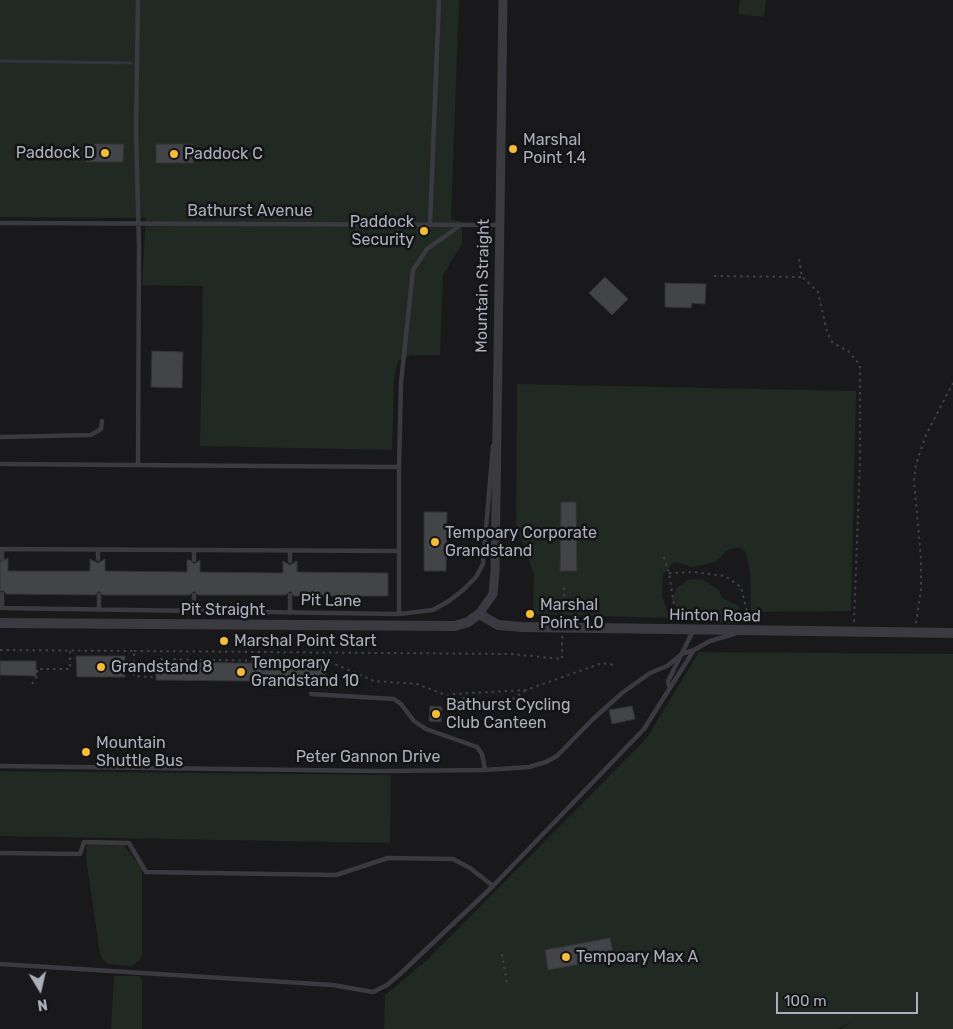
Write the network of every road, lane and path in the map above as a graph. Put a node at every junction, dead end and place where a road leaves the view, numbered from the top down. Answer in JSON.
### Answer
{"nodes":[{"id":1,"x":138,"y":0,"type":"edge"},
{"id":2,"x":439,"y":0,"type":"edge"},
{"id":3,"x":503,"y":0,"type":"edge"},
{"id":4,"x":0,"y":223,"type":"edge"},
{"id":5,"x":139,"y":223,"type":"junction"},
{"id":6,"x":430,"y":224,"type":"junction"},
{"id":7,"x":499,"y":225,"type":"junction"},
{"id":8,"x":458,"y":227,"type":"junction"},
{"id":9,"x":799,"y":259,"type":"dead end"},
{"id":10,"x":714,"y":276,"type":"dead end"},
{"id":11,"x":802,"y":277,"type":"junction"},
{"id":12,"x":953,"y":383,"type":"edge"},
{"id":13,"x":496,"y":406,"type":"junction"},
{"id":14,"x":102,"y":422,"type":"dead end"},
{"id":15,"x":0,"y":437,"type":"edge"},
{"id":16,"x":0,"y":464,"type":"edge"},
{"id":17,"x":138,"y":466,"type":"junction"},
{"id":18,"x":400,"y":467,"type":"junction"},
{"id":19,"x":1,"y":549,"type":"edge"},
{"id":20,"x":98,"y":550,"type":"junction"},
{"id":21,"x":194,"y":550,"type":"junction"},
{"id":22,"x":290,"y":551,"type":"junction"},
{"id":23,"x":399,"y":551,"type":"junction"},
{"id":24,"x":664,"y":557,"type":"dead end"},
{"id":25,"x":2,"y":559,"type":"dead end"},
{"id":26,"x":98,"y":559,"type":"dead end"},
{"id":27,"x":194,"y":560,"type":"dead end"},
{"id":28,"x":290,"y":561,"type":"dead end"},
{"id":29,"x":669,"y":573,"type":"junction"},
{"id":30,"x":564,"y":585,"type":"dead end"},
{"id":31,"x":2,"y":594,"type":"dead end"},
{"id":32,"x":99,"y":595,"type":"dead end"},
{"id":33,"x":194,"y":595,"type":"dead end"},
{"id":34,"x":290,"y":596,"type":"dead end"},
{"id":35,"x":1,"y":608,"type":"edge"},
{"id":36,"x":98,"y":609,"type":"junction"},
{"id":37,"x":194,"y":611,"type":"junction"},
{"id":38,"x":290,"y":613,"type":"junction"},
{"id":39,"x":399,"y":614,"type":"junction"},
{"id":40,"x":479,"y":614,"type":"junction"},
{"id":41,"x":0,"y":623,"type":"edge"},
{"id":42,"x":680,"y":631,"type":"junction"},
{"id":43,"x":693,"y":631,"type":"junction"},
{"id":44,"x":743,"y":632,"type":"junction"},
{"id":45,"x":854,"y":632,"type":"junction"},
{"id":46,"x":914,"y":633,"type":"junction"},
{"id":47,"x":953,"y":633,"type":"edge"},
{"id":48,"x":0,"y":650,"type":"edge"},
{"id":49,"x":694,"y":650,"type":"junction"},
{"id":50,"x":70,"y":651,"type":"junction"},
{"id":51,"x":134,"y":651,"type":"junction"},
{"id":52,"x":682,"y":654,"type":"junction"},
{"id":53,"x":615,"y":665,"type":"dead end"},
{"id":54,"x":32,"y":684,"type":"dead end"},
{"id":55,"x":669,"y":686,"type":"junction"},
{"id":56,"x":526,"y":690,"type":"junction"},
{"id":57,"x":464,"y":693,"type":"junction"},
{"id":58,"x":311,"y":694,"type":"dead end"},
{"id":59,"x":489,"y":708,"type":"dead end"},
{"id":60,"x":446,"y":709,"type":"dead end"},
{"id":61,"x":0,"y":766,"type":"edge"},
{"id":62,"x":485,"y":770,"type":"junction"},
{"id":63,"x":0,"y":853,"type":"edge"},
{"id":64,"x":493,"y":886,"type":"junction"},
{"id":65,"x":502,"y":954,"type":"dead end"},
{"id":66,"x":0,"y":964,"type":"edge"},
{"id":67,"x":507,"y":983,"type":"dead end"}],
"edges":[{"from":1,"to":5,"type":"lane"},
{"from":2,"to":6,"type":"lane"},
{"from":3,"to":7,"type":"street","name":"Mountain Straight"},
{"from":4,"to":5,"type":"lane","name":"Bathurst Avenue"},
{"from":5,"to":6,"type":"lane","name":"Bathurst Avenue"},
{"from":5,"to":17,"type":"lane"},
{"from":6,"to":8,"type":"lane","name":"Bathurst Avenue"},
{"from":7,"to":8,"type":"lane","name":"Bathurst Avenue"},
{"from":7,"to":13,"type":"street","name":"Mountain Straight"},
{"from":8,"to":18,"type":"lane"},
{"from":9,"to":11,"type":"path"},
{"from":10,"to":11,"type":"path"},
{"from":11,"to":45,"type":"path"},
{"from":12,"to":46,"type":"path"},
{"from":13,"to":39,"type":"lane","name":"Pit Lane"},
{"from":13,"to":40,"type":"street","name":"Mountain Straight"},
{"from":14,"to":15,"type":"lane"},
{"from":16,"to":17,"type":"lane"},
{"from":17,"to":18,"type":"lane"},
{"from":18,"to":23,"type":"lane"},
{"from":19,"to":20,"type":"lane"},
{"from":19,"to":25,"type":"lane"},
{"from":20,"to":21,"type":"lane"},
{"from":20,"to":26,"type":"lane"},
{"from":21,"to":22,"type":"lane"},
{"from":21,"to":27,"type":"lane"},
{"from":22,"to":23,"type":"lane"},
{"from":22,"to":28,"type":"lane"},
{"from":23,"to":39,"type":"lane"},
{"from":24,"to":29,"type":"path"},
{"from":29,"to":42,"type":"path"},
{"from":29,"to":44,"type":"path"},
{"from":30,"to":51,"type":"path","bridge":true},
{"from":31,"to":35,"type":"lane"},
{"from":32,"to":36,"type":"lane"},
{"from":33,"to":37,"type":"lane"},
{"from":34,"to":38,"type":"lane"},
{"from":35,"to":36,"type":"lane","name":"Pit Lane"},
{"from":36,"to":37,"type":"lane","name":"Pit Lane"},
{"from":37,"to":38,"type":"lane","name":"Pit Lane"},
{"from":38,"to":39,"type":"lane","name":"Pit Lane"},
{"from":40,"to":41,"type":"street","name":"Pit Straight"},
{"from":40,"to":42,"type":"street","name":"Hinton Road"},
{"from":42,"to":43,"type":"street","name":"Hinton Road"},
{"from":43,"to":44,"type":"street","name":"Hinton Road"},
{"from":43,"to":52,"type":"lane"},
{"from":44,"to":45,"type":"street","name":"Hinton Road"},
{"from":44,"to":49,"type":"lane","name":"Peter Gannon Drive"},
{"from":45,"to":46,"type":"street","name":"Hinton Road"},
{"from":46,"to":47,"type":"street","name":"Hinton Road"},
{"from":48,"to":50,"type":"path"},
{"from":49,"to":52,"type":"lane","name":"Peter Gannon Drive"},
{"from":49,"to":55,"type":"lane"},
{"from":50,"to":51,"type":"path"},
{"from":50,"to":54,"type":"path"},
{"from":51,"to":57,"type":"path"},
{"from":52,"to":55,"type":"lane"},
{"from":52,"to":62,"type":"lane","name":"Peter Gannon Drive"},
{"from":53,"to":56,"type":"path"},
{"from":55,"to":64,"type":"lane"},
{"from":56,"to":57,"type":"path"},
{"from":56,"to":59,"type":"path"},
{"from":57,"to":60,"type":"path"},
{"from":58,"to":62,"type":"lane"},
{"from":61,"to":62,"type":"lane","name":"Peter Gannon Drive"},
{"from":63,"to":64,"type":"lane"},
{"from":64,"to":66,"type":"lane"},
{"from":65,"to":67,"type":"path"}]}
